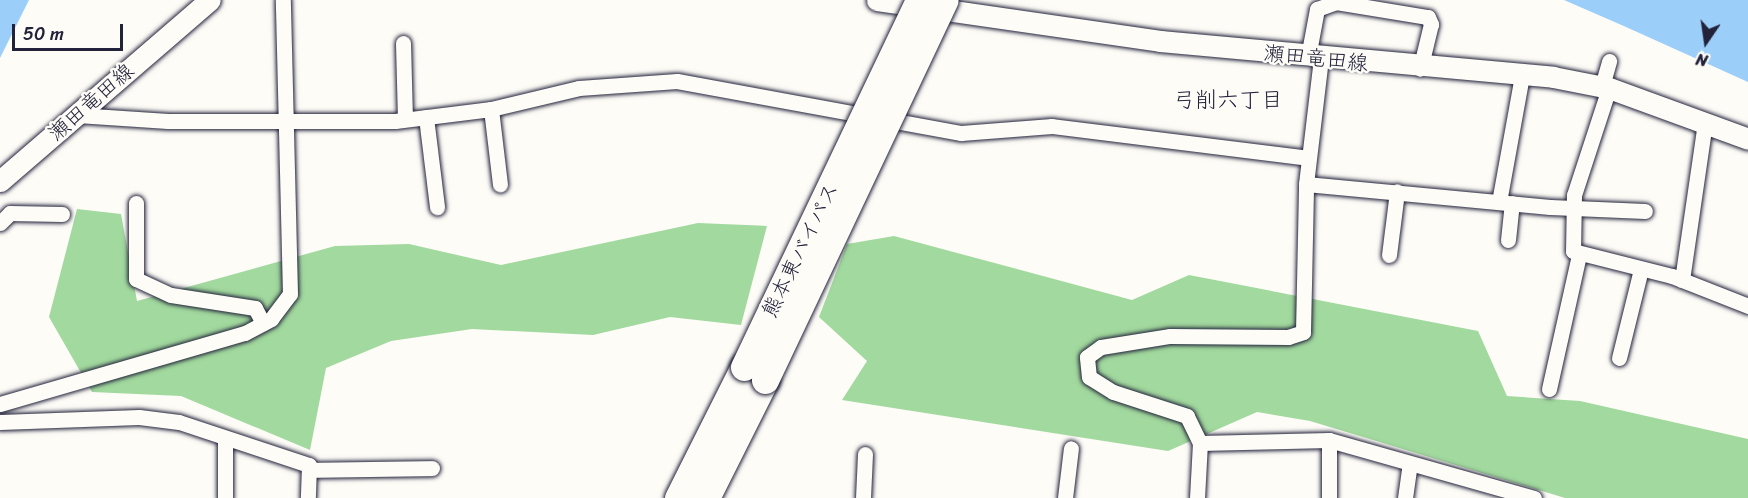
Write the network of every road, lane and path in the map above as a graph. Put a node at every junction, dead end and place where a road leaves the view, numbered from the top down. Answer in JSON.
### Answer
{"nodes":[{"id":1,"x":210,"y":0,"type":"edge"},
{"id":2,"x":283,"y":0,"type":"edge"},
{"id":3,"x":877,"y":0,"type":"edge"},
{"id":4,"x":919,"y":0,"type":"edge"},
{"id":5,"x":945,"y":0,"type":"edge"},
{"id":6,"x":1336,"y":1,"type":"edge"},
{"id":7,"x":404,"y":43,"type":"dead end"},
{"id":8,"x":1314,"y":58,"type":"junction"},
{"id":9,"x":1609,"y":61,"type":"dead end"},
{"id":10,"x":1420,"y":69,"type":"junction"},
{"id":11,"x":1522,"y":75,"type":"junction"},
{"id":12,"x":1605,"y":87,"type":"junction"},
{"id":13,"x":108,"y":94,"type":"dead end"},
{"id":14,"x":491,"y":109,"type":"junction"},
{"id":15,"x":80,"y":115,"type":"junction"},
{"id":16,"x":426,"y":117,"type":"junction"},
{"id":17,"x":405,"y":119,"type":"junction"},
{"id":18,"x":284,"y":122,"type":"junction"},
{"id":19,"x":1705,"y":123,"type":"junction"},
{"id":20,"x":1748,"y":139,"type":"edge"},
{"id":21,"x":1308,"y":158,"type":"junction"},
{"id":22,"x":0,"y":181,"type":"edge"},
{"id":23,"x":500,"y":184,"type":"dead end"},
{"id":24,"x":1306,"y":184,"type":"junction"},
{"id":25,"x":0,"y":191,"type":"edge"},
{"id":26,"x":1397,"y":192,"type":"junction"},
{"id":27,"x":1505,"y":202,"type":"junction"},
{"id":28,"x":136,"y":203,"type":"dead end"},
{"id":29,"x":437,"y":207,"type":"dead end"},
{"id":30,"x":1574,"y":207,"type":"junction"},
{"id":31,"x":1645,"y":211,"type":"dead end"},
{"id":32,"x":62,"y":214,"type":"dead end"},
{"id":33,"x":0,"y":223,"type":"edge"},
{"id":34,"x":1508,"y":240,"type":"dead end"},
{"id":35,"x":1389,"y":255,"type":"dead end"},
{"id":36,"x":1579,"y":255,"type":"junction"},
{"id":37,"x":1641,"y":269,"type":"junction"},
{"id":38,"x":1682,"y":280,"type":"junction"},
{"id":39,"x":1748,"y":306,"type":"edge"},
{"id":40,"x":263,"y":323,"type":"junction"},
{"id":41,"x":1619,"y":358,"type":"dead end"},
{"id":42,"x":754,"y":374,"type":"junction"},
{"id":43,"x":1549,"y":389,"type":"dead end"},
{"id":44,"x":0,"y":404,"type":"edge"},
{"id":45,"x":0,"y":422,"type":"edge"},
{"id":46,"x":225,"y":438,"type":"junction"},
{"id":47,"x":1329,"y":440,"type":"junction"},
{"id":48,"x":1200,"y":443,"type":"junction"},
{"id":49,"x":1071,"y":448,"type":"dead end"},
{"id":50,"x":865,"y":454,"type":"dead end"},
{"id":51,"x":1410,"y":463,"type":"junction"},
{"id":52,"x":432,"y":468,"type":"dead end"},
{"id":53,"x":309,"y":470,"type":"junction"},
{"id":54,"x":1519,"y":495,"type":"edge"},
{"id":55,"x":225,"y":498,"type":"edge"},
{"id":56,"x":308,"y":498,"type":"edge"},
{"id":57,"x":678,"y":498,"type":"edge"},
{"id":58,"x":706,"y":498,"type":"edge"},
{"id":59,"x":719,"y":498,"type":"edge"},
{"id":60,"x":863,"y":498,"type":"edge"},
{"id":61,"x":1065,"y":498,"type":"edge"},
{"id":62,"x":1197,"y":498,"type":"edge"},
{"id":63,"x":1329,"y":498,"type":"edge"},
{"id":64,"x":1405,"y":498,"type":"edge"},
{"id":65,"x":1534,"y":498,"type":"edge"}],
"edges":[{"from":1,"to":15,"type":"main road","name":"瀬田竜田線"},
{"from":2,"to":18,"type":"street"},
{"from":3,"to":8,"type":"main road","name":"瀬田竜田線"},
{"from":4,"to":42,"type":"highway","name":"熊本東バイパス","bridge":true},
{"from":5,"to":42,"type":"highway","name":"熊本東バイパス","bridge":true},
{"from":6,"to":8,"type":"street"},
{"from":6,"to":10,"type":"street"},
{"from":7,"to":17,"type":"street"},
{"from":8,"to":10,"type":"main road","name":"瀬田竜田線"},
{"from":8,"to":21,"type":"street"},
{"from":9,"to":12,"type":"street"},
{"from":10,"to":11,"type":"main road","name":"瀬田竜田線"},
{"from":11,"to":12,"type":"main road","name":"瀬田竜田線"},
{"from":11,"to":27,"type":"street"},
{"from":12,"to":19,"type":"main road","name":"瀬田竜田線"},
{"from":12,"to":30,"type":"street"},
{"from":13,"to":15,"type":"street"},
{"from":14,"to":16,"type":"street"},
{"from":14,"to":21,"type":"street"},
{"from":14,"to":23,"type":"street"},
{"from":15,"to":18,"type":"street"},
{"from":15,"to":22,"type":"main road","name":"瀬田竜田線"},
{"from":15,"to":25,"type":"street"},
{"from":16,"to":17,"type":"street"},
{"from":16,"to":29,"type":"street"},
{"from":17,"to":18,"type":"street"},
{"from":18,"to":40,"type":"street"},
{"from":19,"to":20,"type":"main road","name":"瀬田竜田線"},
{"from":19,"to":38,"type":"street"},
{"from":21,"to":24,"type":"street"},
{"from":24,"to":26,"type":"street"},
{"from":24,"to":48,"type":"street"},
{"from":26,"to":27,"type":"street"},
{"from":26,"to":35,"type":"street"},
{"from":27,"to":30,"type":"street"},
{"from":27,"to":34,"type":"street"},
{"from":28,"to":40,"type":"street"},
{"from":30,"to":31,"type":"street"},
{"from":30,"to":36,"type":"street"},
{"from":32,"to":33,"type":"street"},
{"from":36,"to":37,"type":"street"},
{"from":36,"to":43,"type":"street"},
{"from":37,"to":38,"type":"street"},
{"from":37,"to":41,"type":"street"},
{"from":38,"to":39,"type":"street"},
{"from":40,"to":44,"type":"street"},
{"from":42,"to":57,"type":"highway","name":"熊本東バイパス"},
{"from":42,"to":58,"type":"highway","name":"熊本東バイパス"},
{"from":42,"to":59,"type":"highway"},
{"from":45,"to":46,"type":"street"},
{"from":46,"to":53,"type":"street"},
{"from":46,"to":55,"type":"street"},
{"from":47,"to":48,"type":"street"},
{"from":47,"to":51,"type":"street"},
{"from":47,"to":63,"type":"street"},
{"from":48,"to":62,"type":"street"},
{"from":49,"to":61,"type":"street"},
{"from":50,"to":60,"type":"street"},
{"from":51,"to":54,"type":"street"},
{"from":51,"to":64,"type":"street"},
{"from":52,"to":53,"type":"street"},
{"from":53,"to":56,"type":"street"},
{"from":54,"to":65,"type":"street"}]}
